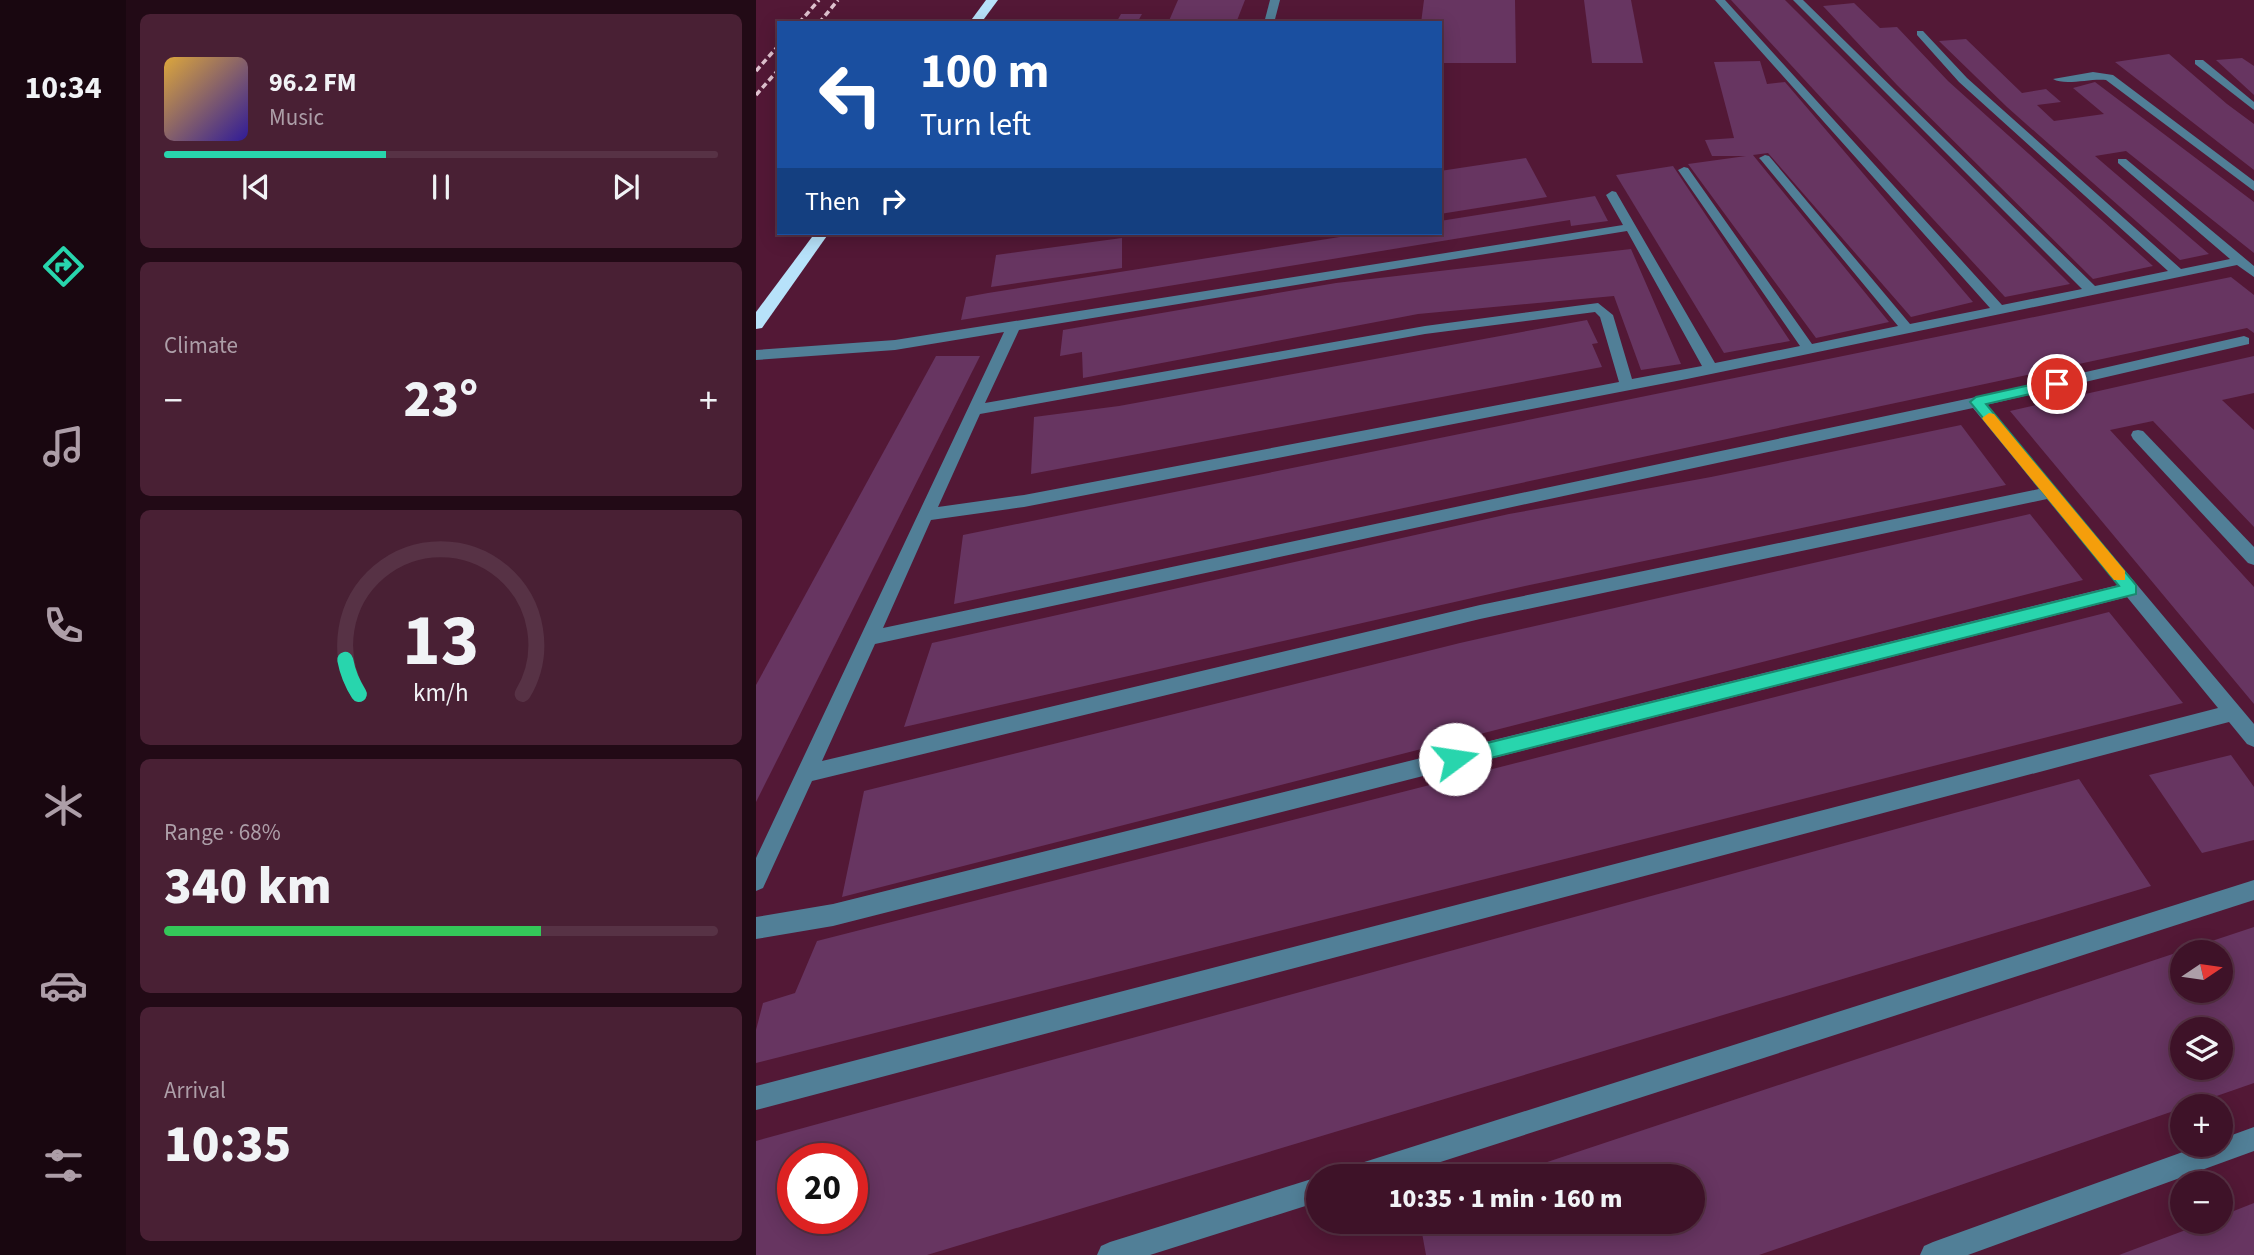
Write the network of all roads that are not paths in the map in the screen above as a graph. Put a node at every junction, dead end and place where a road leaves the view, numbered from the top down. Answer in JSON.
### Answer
{"nodes":[{"id":1,"x":992,"y":0,"type":"edge"},
{"id":2,"x":1275,"y":0,"type":"edge"},
{"id":3,"x":1720,"y":0,"type":"edge"},
{"id":4,"x":1798,"y":0,"type":"edge"},
{"id":5,"x":976,"y":21,"type":"edge"},
{"id":6,"x":1270,"y":21,"type":"edge"},
{"id":7,"x":1920,"y":33,"type":"dead end"},
{"id":8,"x":2199,"y":62,"type":"dead end"},
{"id":9,"x":2059,"y":79,"type":"dead end"},
{"id":10,"x":2254,"y":107,"type":"edge"},
{"id":11,"x":1765,"y":158,"type":"dead end"},
{"id":12,"x":2122,"y":161,"type":"dead end"},
{"id":13,"x":1684,"y":170,"type":"dead end"},
{"id":14,"x":2254,"y":187,"type":"edge"},
{"id":15,"x":1612,"y":195,"type":"dead end"},
{"id":16,"x":1631,"y":227,"type":"junction"},
{"id":17,"x":821,"y":235,"type":"edge"},
{"id":18,"x":2239,"y":261,"type":"junction"},
{"id":19,"x":2254,"y":273,"type":"edge"},
{"id":20,"x":2179,"y":274,"type":"junction"},
{"id":21,"x":2092,"y":291,"type":"junction"},
{"id":22,"x":1999,"y":310,"type":"junction"},
{"id":23,"x":756,"y":324,"type":"edge"},
{"id":24,"x":1014,"y":326,"type":"junction"},
{"id":25,"x":1907,"y":329,"type":"junction"},
{"id":26,"x":2244,"y":341,"type":"dead end"},
{"id":27,"x":1809,"y":349,"type":"junction"},
{"id":28,"x":756,"y":355,"type":"edge"},
{"id":29,"x":1711,"y":369,"type":"junction"},
{"id":30,"x":1627,"y":385,"type":"junction"},
{"id":31,"x":1976,"y":402,"type":"junction"},
{"id":32,"x":974,"y":410,"type":"junction"},
{"id":33,"x":2138,"y":435,"type":"dead end"},
{"id":34,"x":2051,"y":492,"type":"junction"},
{"id":35,"x":926,"y":515,"type":"junction"},
{"id":36,"x":2254,"y":558,"type":"edge"},
{"id":37,"x":2131,"y":589,"type":"junction"},
{"id":38,"x":869,"y":638,"type":"junction"},
{"id":39,"x":2233,"y":713,"type":"junction"},
{"id":40,"x":2254,"y":738,"type":"edge"},
{"id":41,"x":805,"y":774,"type":"junction"},
{"id":42,"x":756,"y":881,"type":"edge"},
{"id":43,"x":2254,"y":890,"type":"edge"},
{"id":44,"x":756,"y":928,"type":"edge"},
{"id":45,"x":756,"y":1098,"type":"edge"},
{"id":46,"x":2254,"y":1139,"type":"edge"},
{"id":47,"x":1395,"y":1164,"type":"edge"},
{"id":48,"x":1306,"y":1193,"type":"edge"},
{"id":49,"x":1110,"y":1255,"type":"edge"},
{"id":50,"x":1933,"y":1255,"type":"edge"}],
"edges":[{"from":1,"to":5,"type":"highway"},
{"from":2,"to":6,"type":"lane"},
{"from":3,"to":22,"type":"lane"},
{"from":4,"to":21,"type":"lane"},
{"from":7,"to":20,"type":"lane"},
{"from":8,"to":10,"type":"lane"},
{"from":9,"to":14,"type":"lane"},
{"from":11,"to":25,"type":"lane"},
{"from":12,"to":18,"type":"lane"},
{"from":13,"to":27,"type":"lane"},
{"from":15,"to":16,"type":"lane"},
{"from":16,"to":24,"type":"lane"},
{"from":16,"to":29,"type":"lane"},
{"from":17,"to":23,"type":"highway"},
{"from":18,"to":19,"type":"lane"},
{"from":18,"to":20,"type":"lane"},
{"from":20,"to":21,"type":"lane"},
{"from":21,"to":22,"type":"lane"},
{"from":22,"to":25,"type":"lane"},
{"from":24,"to":28,"type":"lane"},
{"from":24,"to":32,"type":"lane"},
{"from":25,"to":27,"type":"lane"},
{"from":26,"to":31,"type":"lane"},
{"from":27,"to":29,"type":"lane"},
{"from":29,"to":30,"type":"lane"},
{"from":30,"to":32,"type":"lane"},
{"from":30,"to":35,"type":"lane"},
{"from":31,"to":34,"type":"lane"},
{"from":31,"to":38,"type":"lane"},
{"from":32,"to":35,"type":"lane"},
{"from":33,"to":36,"type":"lane"},
{"from":34,"to":37,"type":"lane"},
{"from":34,"to":41,"type":"lane"},
{"from":35,"to":38,"type":"lane"},
{"from":37,"to":39,"type":"lane"},
{"from":37,"to":44,"type":"lane"},
{"from":38,"to":41,"type":"lane"},
{"from":39,"to":40,"type":"lane"},
{"from":39,"to":45,"type":"lane"},
{"from":41,"to":42,"type":"lane"},
{"from":43,"to":47,"type":"lane"},
{"from":46,"to":50,"type":"lane"},
{"from":48,"to":49,"type":"lane"}]}
